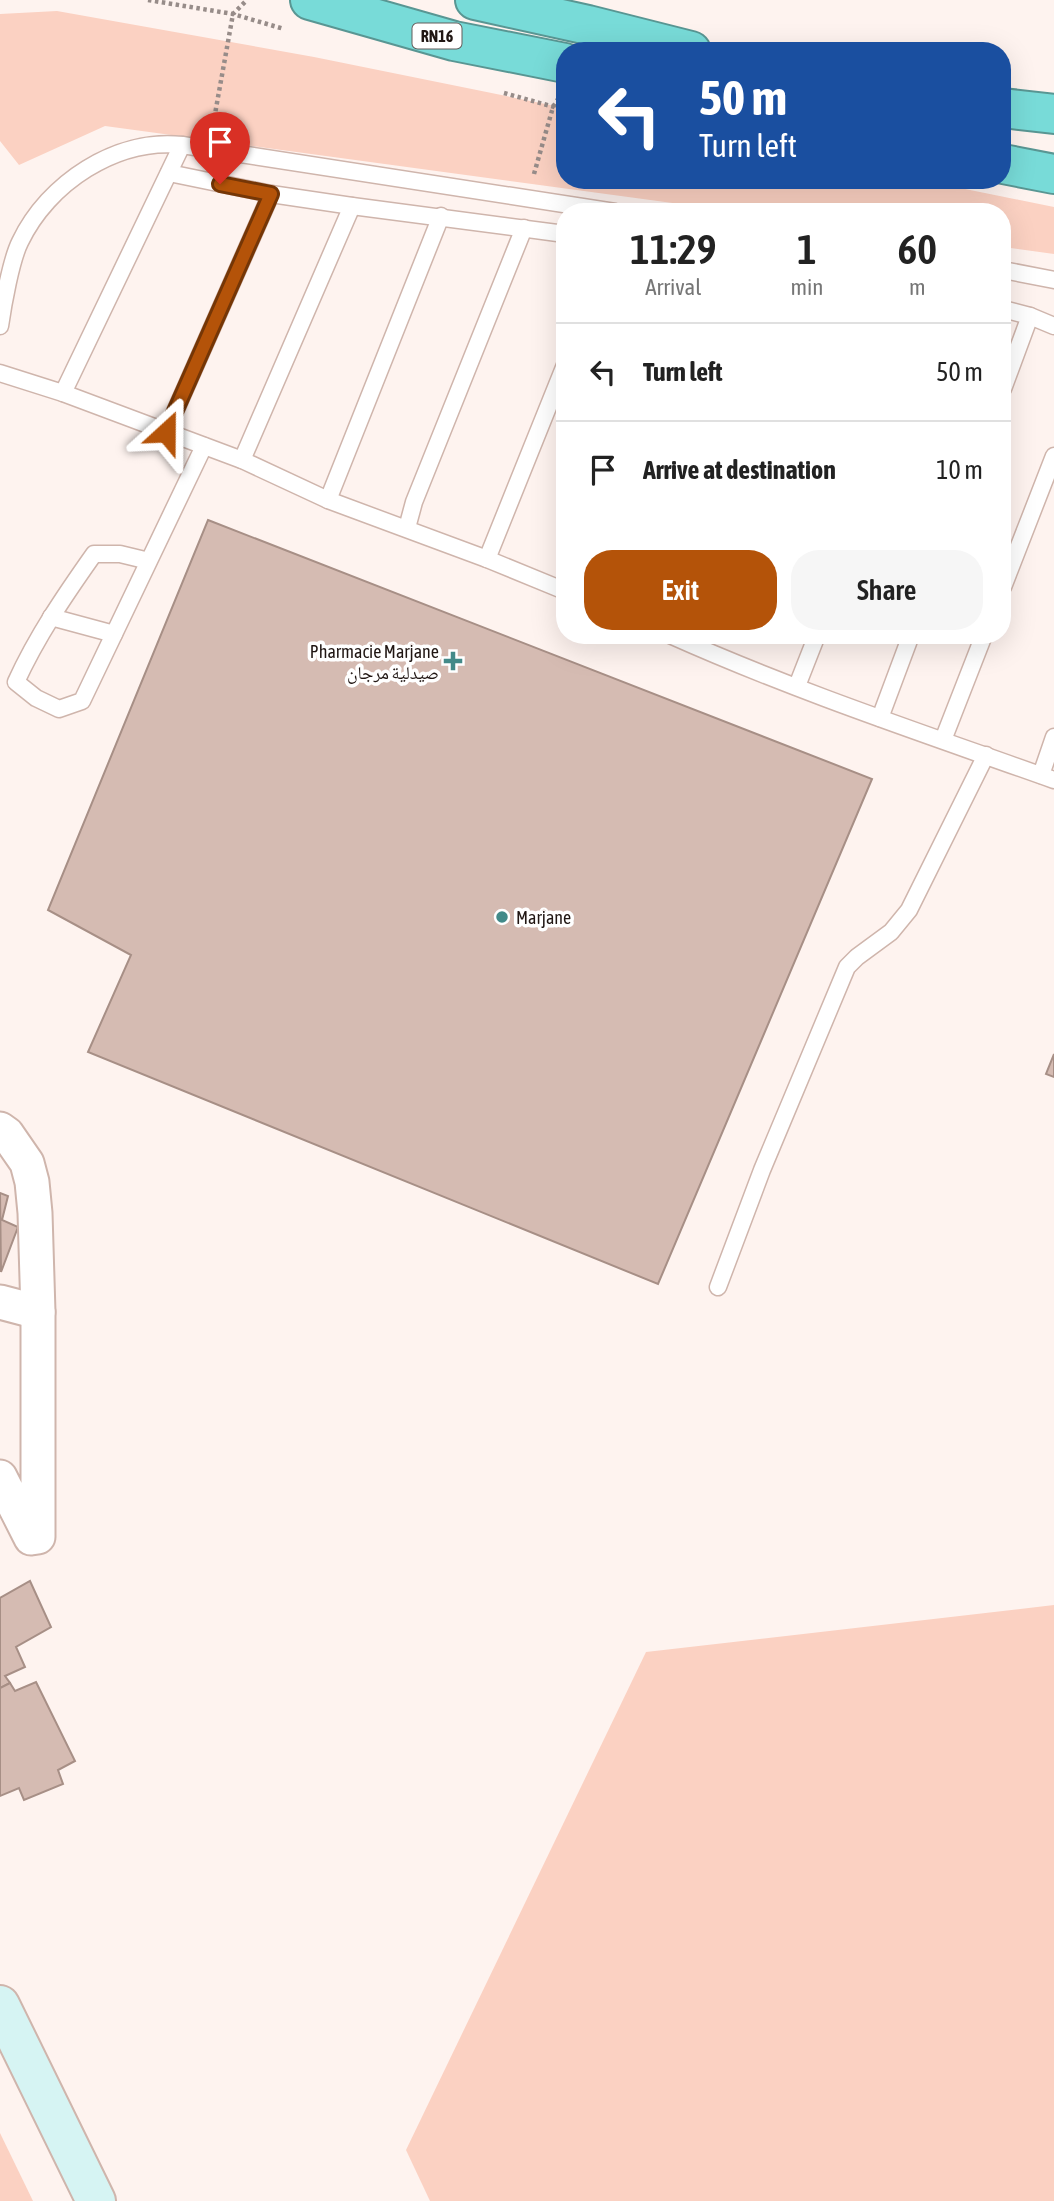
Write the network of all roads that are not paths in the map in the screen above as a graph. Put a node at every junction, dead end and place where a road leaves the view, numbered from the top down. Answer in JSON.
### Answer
{"nodes":[{"id":1,"x":310,"y":0,"type":"edge"},
{"id":2,"x":475,"y":0,"type":"edge"},
{"id":3,"x":653,"y":42,"type":"edge"},
{"id":4,"x":556,"y":78,"type":"edge"},
{"id":5,"x":1011,"y":109,"type":"edge"},
{"id":6,"x":1054,"y":114,"type":"edge"},
{"id":7,"x":181,"y":145,"type":"junction"},
{"id":8,"x":1011,"y":166,"type":"edge"},
{"id":9,"x":169,"y":173,"type":"junction"},
{"id":10,"x":1054,"y":174,"type":"edge"},
{"id":11,"x":271,"y":194,"type":"junction"},
{"id":12,"x":556,"y":203,"type":"edge"},
{"id":13,"x":352,"y":206,"type":"junction"},
{"id":14,"x":441,"y":216,"type":"junction"},
{"id":15,"x":524,"y":228,"type":"junction"},
{"id":16,"x":556,"y":233,"type":"edge"},
{"id":17,"x":1011,"y":272,"type":"edge"},
{"id":18,"x":1054,"y":280,"type":"edge"},
{"id":19,"x":1011,"y":311,"type":"edge"},
{"id":20,"x":1030,"y":316,"type":"junction"},
{"id":21,"x":0,"y":326,"type":"edge"},
{"id":22,"x":1054,"y":326,"type":"edge"},
{"id":23,"x":1011,"y":367,"type":"edge"},
{"id":24,"x":0,"y":373,"type":"edge"},
{"id":25,"x":556,"y":387,"type":"edge"},
{"id":26,"x":64,"y":393,"type":"junction"},
{"id":27,"x":166,"y":432,"type":"junction"},
{"id":28,"x":204,"y":446,"type":"junction"},
{"id":29,"x":1054,"y":456,"type":"edge"},
{"id":30,"x":242,"y":460,"type":"junction"},
{"id":31,"x":328,"y":500,"type":"junction"},
{"id":32,"x":407,"y":528,"type":"junction"},
{"id":33,"x":487,"y":559,"type":"junction"},
{"id":34,"x":149,"y":561,"type":"junction"},
{"id":35,"x":1011,"y":566,"type":"edge"},
{"id":36,"x":556,"y":583,"type":"edge"},
{"id":37,"x":51,"y":617,"type":"junction"},
{"id":38,"x":114,"y":634,"type":"junction"},
{"id":39,"x":709,"y":644,"type":"edge"},
{"id":40,"x":814,"y":644,"type":"edge"},
{"id":41,"x":908,"y":644,"type":"edge"},
{"id":42,"x":980,"y":644,"type":"edge"},
{"id":43,"x":797,"y":687,"type":"junction"},
{"id":44,"x":880,"y":718,"type":"junction"},
{"id":45,"x":1054,"y":737,"type":"edge"},
{"id":46,"x":943,"y":740,"type":"junction"},
{"id":47,"x":986,"y":755,"type":"junction"},
{"id":48,"x":1048,"y":777,"type":"edge"},
{"id":49,"x":0,"y":1129,"type":"edge"},
{"id":50,"x":718,"y":1287,"type":"dead end"},
{"id":51,"x":0,"y":1302,"type":"edge"},
{"id":52,"x":38,"y":1312,"type":"junction"},
{"id":53,"x":0,"y":1477,"type":"edge"},
{"id":54,"x":0,"y":2005,"type":"edge"},
{"id":55,"x":96,"y":2201,"type":"edge"}],
"edges":[{"from":1,"to":4,"type":"highway","number":"RN16"},
{"from":2,"to":3,"type":"highway"},
{"from":5,"to":6,"type":"highway"},
{"from":7,"to":9,"type":"lane"},
{"from":7,"to":12,"type":"lane"},
{"from":7,"to":21,"type":"lane"},
{"from":8,"to":10,"type":"highway"},
{"from":9,"to":11,"type":"lane"},
{"from":9,"to":26,"type":"lane"},
{"from":11,"to":13,"type":"lane"},
{"from":11,"to":27,"type":"lane"},
{"from":13,"to":14,"type":"lane"},
{"from":13,"to":30,"type":"lane"},
{"from":14,"to":15,"type":"lane"},
{"from":14,"to":31,"type":"lane"},
{"from":15,"to":16,"type":"lane"},
{"from":15,"to":32,"type":"lane"},
{"from":17,"to":18,"type":"lane"},
{"from":19,"to":20,"type":"lane"},
{"from":20,"to":22,"type":"lane"},
{"from":20,"to":23,"type":"lane"},
{"from":24,"to":26,"type":"lane"},
{"from":25,"to":33,"type":"lane"},
{"from":26,"to":27,"type":"lane"},
{"from":27,"to":28,"type":"lane"},
{"from":28,"to":30,"type":"lane"},
{"from":28,"to":34,"type":"lane"},
{"from":29,"to":35,"type":"lane"},
{"from":30,"to":31,"type":"lane"},
{"from":31,"to":32,"type":"lane"},
{"from":32,"to":33,"type":"lane"},
{"from":33,"to":36,"type":"lane"},
{"from":34,"to":37,"type":"lane"},
{"from":34,"to":38,"type":"lane"},
{"from":37,"to":38,"type":"lane"},
{"from":37,"to":38,"type":"lane"},
{"from":39,"to":43,"type":"lane"},
{"from":40,"to":43,"type":"lane"},
{"from":41,"to":44,"type":"lane"},
{"from":42,"to":46,"type":"lane"},
{"from":43,"to":44,"type":"lane"},
{"from":44,"to":46,"type":"lane"},
{"from":45,"to":48,"type":"lane"},
{"from":46,"to":47,"type":"lane"},
{"from":47,"to":48,"type":"lane"},
{"from":47,"to":50,"type":"lane"},
{"from":49,"to":52,"type":"street"},
{"from":51,"to":52,"type":"street"},
{"from":52,"to":53,"type":"street"},
{"from":54,"to":55,"type":"street"}]}
